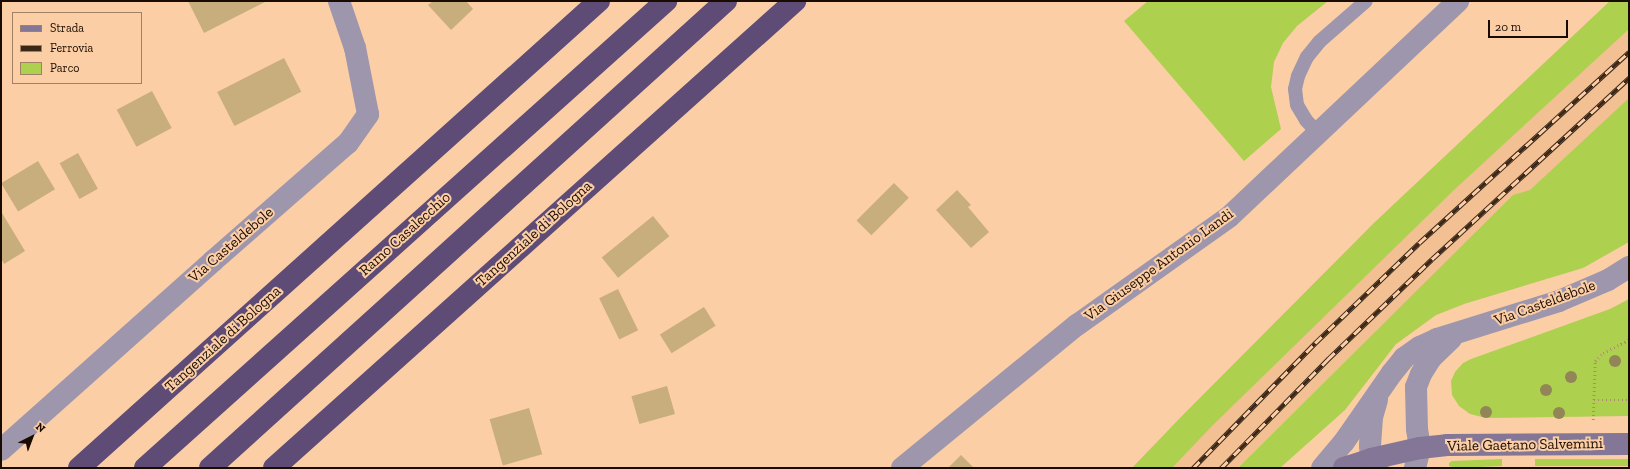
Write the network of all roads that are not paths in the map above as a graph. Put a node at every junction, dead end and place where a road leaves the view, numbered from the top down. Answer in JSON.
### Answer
{"nodes":[{"id":1,"x":339,"y":1,"type":"edge"},
{"id":2,"x":599,"y":1,"type":"edge"},
{"id":3,"x":666,"y":1,"type":"edge"},
{"id":4,"x":726,"y":1,"type":"edge"},
{"id":5,"x":795,"y":1,"type":"edge"},
{"id":6,"x":1366,"y":1,"type":"edge"},
{"id":7,"x":1458,"y":1,"type":"edge"},
{"id":8,"x":1317,"y":132,"type":"junction"},
{"id":9,"x":1629,"y":267,"type":"edge"},
{"id":10,"x":1458,"y":333,"type":"junction"},
{"id":11,"x":1379,"y":393,"type":"junction"},
{"id":12,"x":1629,"y":444,"type":"edge"},
{"id":13,"x":1,"y":450,"type":"edge"},
{"id":14,"x":1418,"y":458,"type":"edge"},
{"id":15,"x":1375,"y":464,"type":"edge"},
{"id":16,"x":80,"y":468,"type":"edge"},
{"id":17,"x":145,"y":468,"type":"edge"},
{"id":18,"x":210,"y":468,"type":"edge"},
{"id":19,"x":274,"y":468,"type":"edge"},
{"id":20,"x":902,"y":468,"type":"edge"},
{"id":21,"x":1322,"y":468,"type":"edge"},
{"id":22,"x":1344,"y":468,"type":"edge"}],
"edges":[{"from":1,"to":13,"type":"street","name":"Via Casteldebole"},
{"from":2,"to":16,"type":"highway","name":"Tangenziale di Bologna"},
{"from":3,"to":17,"type":"highway","name":"Ramo Casalecchio"},
{"from":4,"to":18,"type":"highway"},
{"from":5,"to":19,"type":"highway","name":"Tangenziale di Bologna"},
{"from":6,"to":8,"type":"lane"},
{"from":7,"to":8,"type":"street","name":"Via Giuseppe Antonio Landi"},
{"from":8,"to":20,"type":"street","name":"Via Giuseppe Antonio Landi"},
{"from":9,"to":10,"type":"street","name":"Via Casteldebole"},
{"from":10,"to":11,"type":"street","name":"Via Casteldebole"},
{"from":10,"to":14,"type":"street","name":"Via Casteldebole"},
{"from":11,"to":15,"type":"street","name":"Via Casteldebole"},
{"from":11,"to":21,"type":"street","name":"Via Casteldebole"},
{"from":12,"to":14,"type":"main road","name":"Viale Gaetano Salvemini"},
{"from":14,"to":15,"type":"main road","name":"Viale Gaetano Salvemini"},
{"from":15,"to":22,"type":"main road","name":"Viale Gaetano Salvemini"}]}
